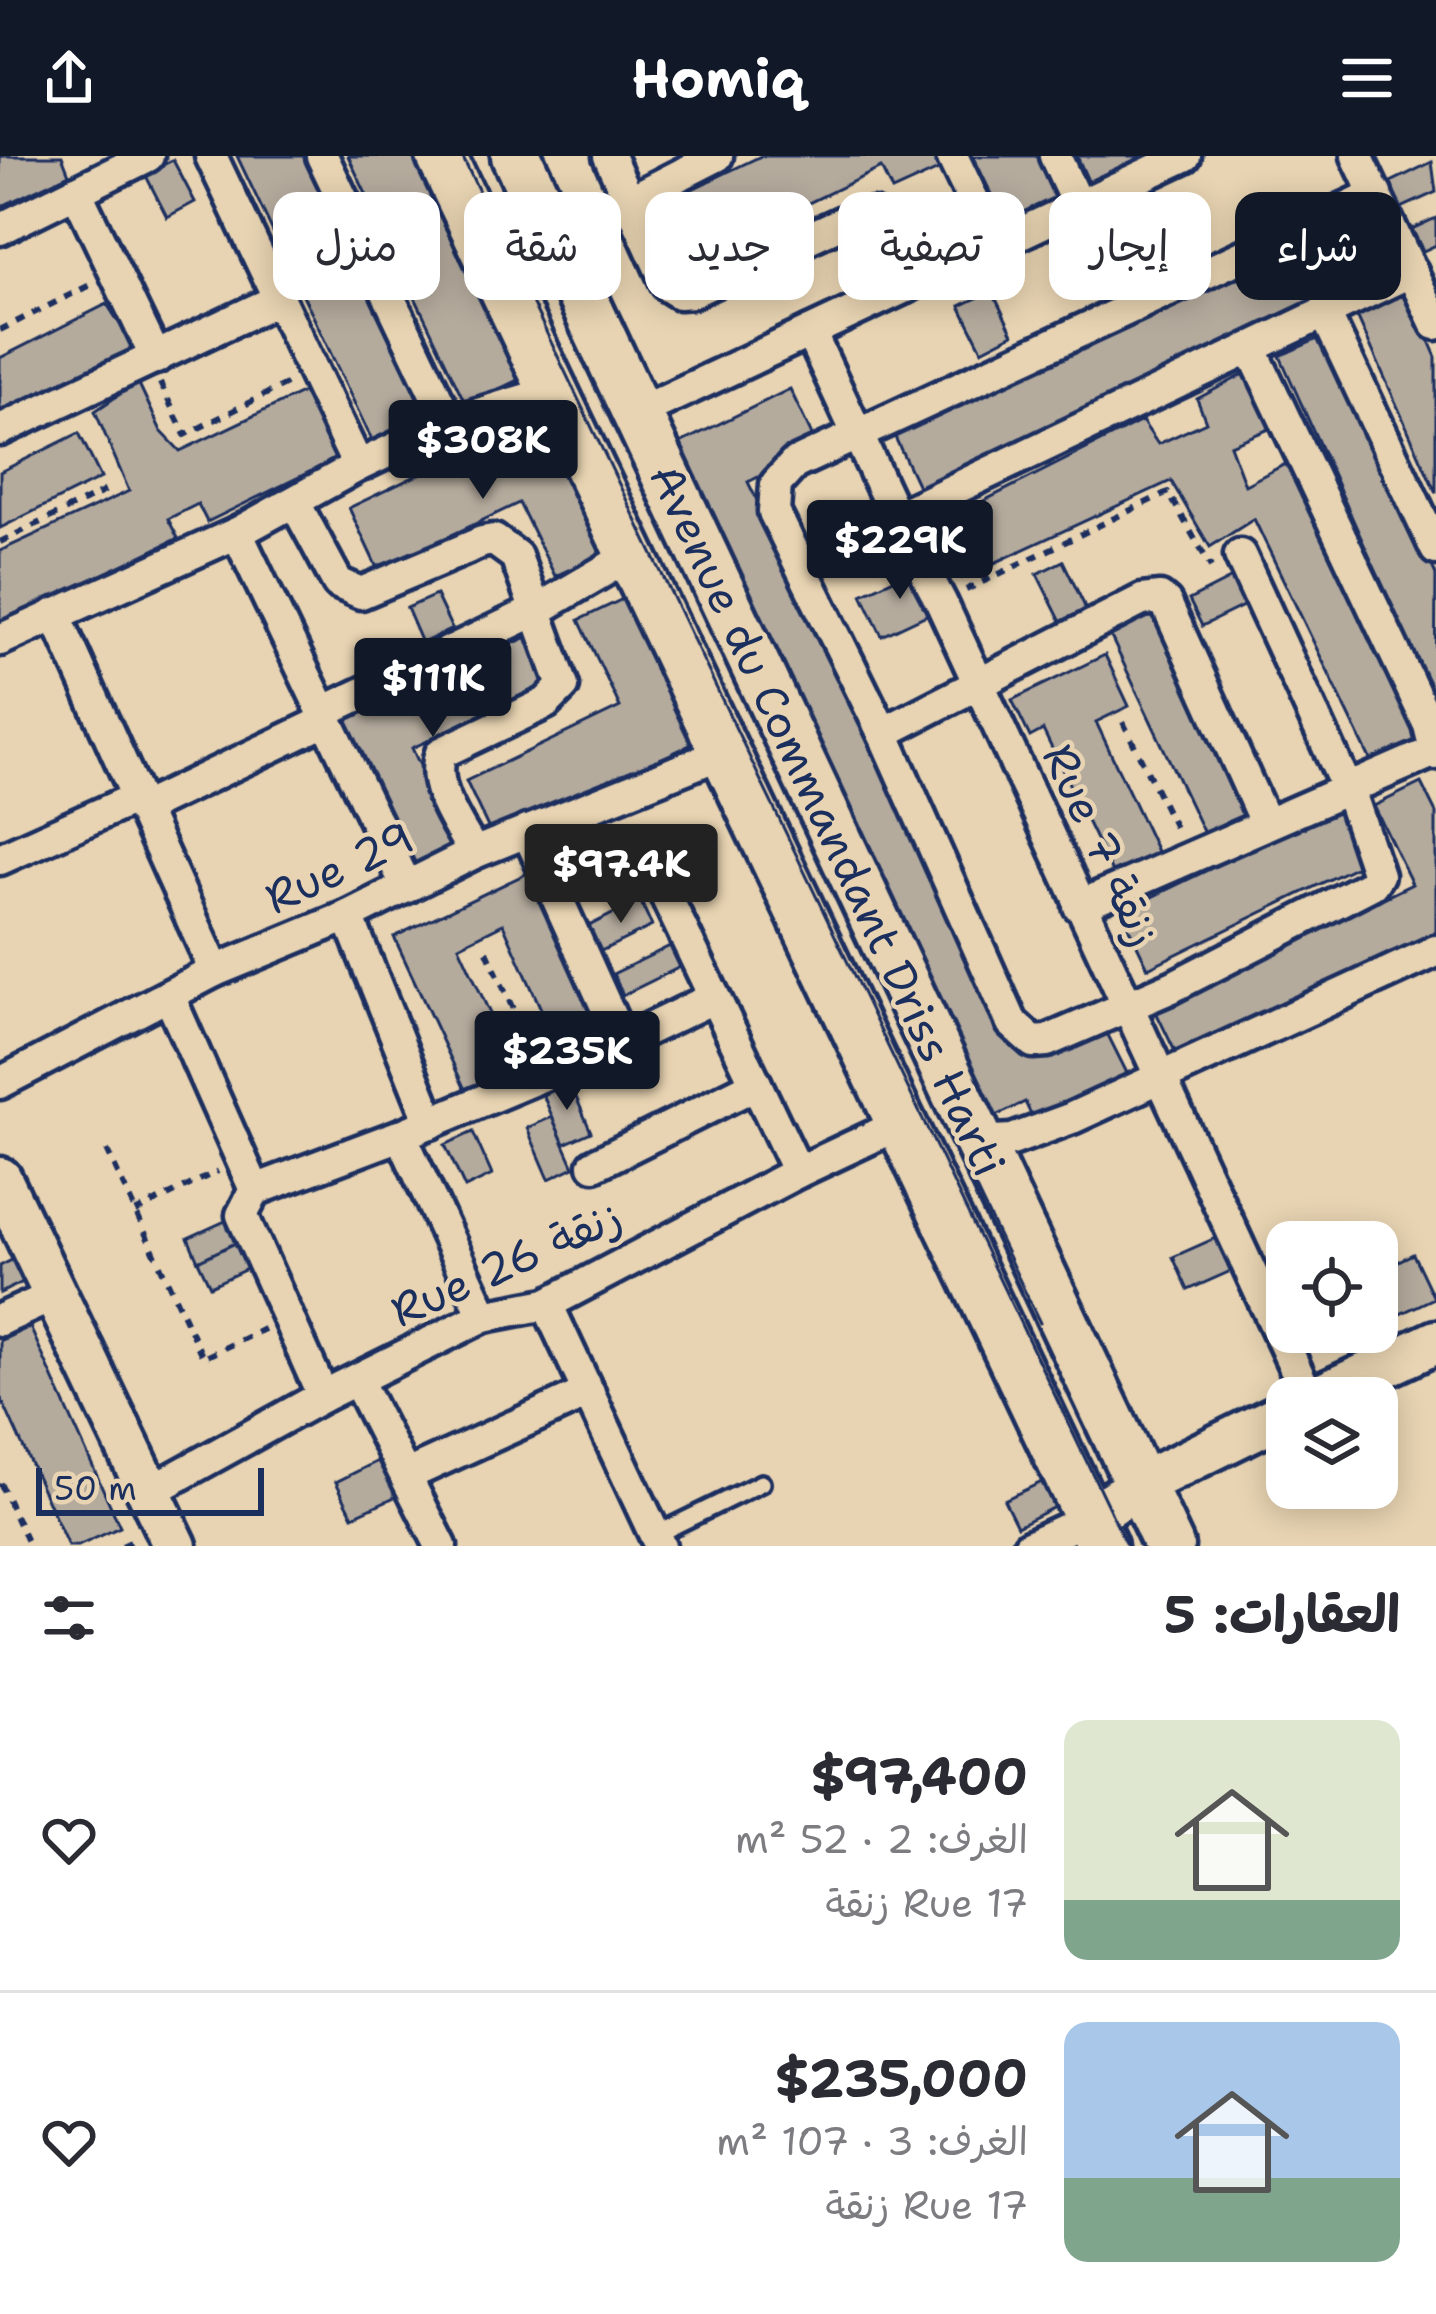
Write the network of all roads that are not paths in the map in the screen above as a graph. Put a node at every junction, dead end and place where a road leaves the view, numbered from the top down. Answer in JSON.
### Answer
{"nodes":[{"id":1,"x":148,"y":156,"type":"edge"},
{"id":2,"x":211,"y":156,"type":"edge"},
{"id":3,"x":322,"y":156,"type":"edge"},
{"id":4,"x":441,"y":156,"type":"edge"},
{"id":5,"x":516,"y":156,"type":"edge"},
{"id":6,"x":609,"y":156,"type":"edge"},
{"id":7,"x":717,"y":156,"type":"edge"},
{"id":8,"x":952,"y":156,"type":"edge"},
{"id":9,"x":1055,"y":156,"type":"edge"},
{"id":10,"x":1185,"y":156,"type":"edge"},
{"id":11,"x":1357,"y":156,"type":"edge"},
{"id":12,"x":1151,"y":163,"type":"edge"},
{"id":13,"x":76,"y":191,"type":"junction"},
{"id":14,"x":969,"y":192,"type":"edge"},
{"id":15,"x":1072,"y":192,"type":"edge"},
{"id":16,"x":1102,"y":192,"type":"edge"},
{"id":17,"x":1375,"y":192,"type":"edge"},
{"id":18,"x":631,"y":200,"type":"junction"},
{"id":19,"x":838,"y":224,"type":"edge"},
{"id":20,"x":0,"y":229,"type":"edge"},
{"id":21,"x":1401,"y":247,"type":"edge"},
{"id":22,"x":1235,"y":260,"type":"edge"},
{"id":23,"x":1412,"y":271,"type":"junction"},
{"id":24,"x":273,"y":286,"type":"edge"},
{"id":25,"x":277,"y":300,"type":"edge"},
{"id":26,"x":279,"y":300,"type":"edge"},
{"id":27,"x":879,"y":300,"type":"edge"},
{"id":28,"x":1324,"y":311,"type":"junction"},
{"id":29,"x":1436,"y":325,"type":"edge"},
{"id":30,"x":810,"y":332,"type":"junction"},
{"id":31,"x":1252,"y":350,"type":"junction"},
{"id":32,"x":153,"y":360,"type":"junction"},
{"id":33,"x":553,"y":391,"type":"junction"},
{"id":34,"x":637,"y":413,"type":"junction"},
{"id":35,"x":449,"y":423,"type":"junction"},
{"id":36,"x":0,"y":430,"type":"edge"},
{"id":37,"x":859,"y":437,"type":"junction"},
{"id":38,"x":358,"y":466,"type":"junction"},
{"id":39,"x":296,"y":503,"type":"junction"},
{"id":40,"x":896,"y":517,"type":"junction"},
{"id":41,"x":237,"y":533,"type":"junction"},
{"id":42,"x":1436,"y":549,"type":"edge"},
{"id":43,"x":631,"y":555,"type":"junction"},
{"id":44,"x":1226,"y":562,"type":"road end"},
{"id":45,"x":537,"y":610,"type":"junction"},
{"id":46,"x":55,"y":614,"type":"junction"},
{"id":47,"x":0,"y":640,"type":"edge"},
{"id":48,"x":979,"y":684,"type":"junction"},
{"id":49,"x":325,"y":716,"type":"junction"},
{"id":50,"x":883,"y":733,"type":"junction"},
{"id":51,"x":1434,"y":738,"type":"edge"},
{"id":52,"x":725,"y":752,"type":"junction"},
{"id":53,"x":1346,"y":788,"type":"junction"},
{"id":54,"x":138,"y":803,"type":"junction"},
{"id":55,"x":1265,"y":822,"type":"junction"},
{"id":56,"x":527,"y":831,"type":"junction"},
{"id":57,"x":474,"y":853,"type":"junction"},
{"id":58,"x":0,"y":859,"type":"edge"},
{"id":59,"x":406,"y":887,"type":"junction"},
{"id":60,"x":667,"y":898,"type":"dead end"},
{"id":61,"x":1079,"y":906,"type":"junction"},
{"id":62,"x":348,"y":916,"type":"junction"},
{"id":63,"x":1436,"y":950,"type":"edge"},
{"id":64,"x":215,"y":971,"type":"junction"},
{"id":65,"x":169,"y":996,"type":"junction"},
{"id":66,"x":713,"y":998,"type":"junction"},
{"id":67,"x":1126,"y":1004,"type":"junction"},
{"id":68,"x":613,"y":1047,"type":"junction"},
{"id":69,"x":1162,"y":1078,"type":"junction"},
{"id":70,"x":0,"y":1083,"type":"edge"},
{"id":71,"x":756,"y":1084,"type":"junction"},
{"id":72,"x":431,"y":1123,"type":"junction"},
{"id":73,"x":902,"y":1123,"type":"junction"},
{"id":74,"x":401,"y":1135,"type":"junction"},
{"id":75,"x":979,"y":1142,"type":"junction"},
{"id":76,"x":594,"y":1165,"type":"dead end"},
{"id":77,"x":798,"y":1172,"type":"junction"},
{"id":78,"x":0,"y":1179,"type":"edge"},
{"id":79,"x":249,"y":1202,"type":"junction"},
{"id":80,"x":55,"y":1295,"type":"junction"},
{"id":81,"x":547,"y":1304,"type":"junction"},
{"id":82,"x":484,"y":1316,"type":"junction"},
{"id":83,"x":0,"y":1320,"type":"edge"},
{"id":84,"x":1436,"y":1342,"type":"edge"},
{"id":85,"x":1302,"y":1377,"type":"edge"},
{"id":86,"x":1358,"y":1377,"type":"edge"},
{"id":87,"x":357,"y":1380,"type":"junction"},
{"id":88,"x":589,"y":1392,"type":"junction"},
{"id":89,"x":323,"y":1396,"type":"junction"},
{"id":90,"x":1266,"y":1422,"type":"edge"},
{"id":91,"x":407,"y":1474,"type":"junction"},
{"id":92,"x":761,"y":1484,"type":"dead end"},
{"id":93,"x":1139,"y":1485,"type":"junction"},
{"id":94,"x":149,"y":1492,"type":"junction"},
{"id":95,"x":1096,"y":1531,"type":"edge"},
{"id":96,"x":657,"y":1540,"type":"edge"},
{"id":97,"x":175,"y":1546,"type":"edge"},
{"id":98,"x":441,"y":1546,"type":"edge"},
{"id":99,"x":1029,"y":1546,"type":"edge"},
{"id":100,"x":1169,"y":1546,"type":"edge"}],
"edges":[{"from":1,"to":13,"type":"street"},
{"from":2,"to":24,"type":"street"},
{"from":3,"to":35,"type":"street"},
{"from":4,"to":33,"type":"main road","name":"Avenue du Commandant Driss Harti"},
{"from":5,"to":34,"type":"main road","name":"Avenue du Commandant Driss Harti"},
{"from":6,"to":18,"type":"street"},
{"from":7,"to":18,"type":"street"},
{"from":8,"to":14,"type":"street"},
{"from":9,"to":15,"type":"street"},
{"from":10,"to":12,"type":"street"},
{"from":11,"to":17,"type":"street"},
{"from":12,"to":16,"type":"street"},
{"from":13,"to":20,"type":"street"},
{"from":13,"to":32,"type":"street"},
{"from":18,"to":19,"type":"street"},
{"from":21,"to":23,"type":"street"},
{"from":22,"to":37,"type":"street"},
{"from":23,"to":28,"type":"street"},
{"from":23,"to":29,"type":"street"},
{"from":25,"to":32,"type":"street"},
{"from":26,"to":38,"type":"street"},
{"from":27,"to":30,"type":"street"},
{"from":28,"to":31,"type":"street"},
{"from":28,"to":42,"type":"street"},
{"from":30,"to":34,"type":"street"},
{"from":30,"to":37,"type":"street","name":"Rue 7 زنقة"},
{"from":31,"to":40,"type":"street"},
{"from":31,"to":51,"type":"street"},
{"from":32,"to":36,"type":"street"},
{"from":33,"to":35,"type":"street"},
{"from":33,"to":43,"type":"main road","name":"Avenue du Commandant Driss Harti"},
{"from":34,"to":75,"type":"main road","name":"Avenue du Commandant Driss Harti"},
{"from":35,"to":38,"type":"street"},
{"from":37,"to":40,"type":"street","name":"Rue 7 زنقة"},
{"from":37,"to":50,"type":"street"},
{"from":38,"to":39,"type":"street"},
{"from":39,"to":41,"type":"street"},
{"from":39,"to":45,"type":"street"},
{"from":40,"to":48,"type":"street","name":"Rue 7 زنقة"},
{"from":41,"to":46,"type":"street"},
{"from":41,"to":49,"type":"street"},
{"from":43,"to":45,"type":"street"},
{"from":43,"to":52,"type":"main road","name":"Avenue du Commandant Driss Harti"},
{"from":44,"to":53,"type":"street"},
{"from":45,"to":49,"type":"street"},
{"from":45,"to":57,"type":"street"},
{"from":46,"to":47,"type":"street"},
{"from":46,"to":54,"type":"street"},
{"from":48,"to":50,"type":"street"},
{"from":48,"to":55,"type":"street"},
{"from":48,"to":61,"type":"street","name":"Rue 7 زنقة"},
{"from":49,"to":54,"type":"street"},
{"from":49,"to":59,"type":"street"},
{"from":50,"to":67,"type":"street"},
{"from":51,"to":53,"type":"street"},
{"from":52,"to":56,"type":"street","name":"Rue 29"},
{"from":52,"to":73,"type":"main road","name":"Avenue du Commandant Driss Harti"},
{"from":53,"to":55,"type":"street"},
{"from":53,"to":67,"type":"street"},
{"from":54,"to":58,"type":"street"},
{"from":54,"to":64,"type":"street"},
{"from":55,"to":61,"type":"street"},
{"from":56,"to":57,"type":"street","name":"Rue 29"},
{"from":56,"to":68,"type":"street"},
{"from":57,"to":59,"type":"street","name":"Rue 29"},
{"from":59,"to":62,"type":"street","name":"Rue 29"},
{"from":60,"to":66,"type":"street"},
{"from":61,"to":67,"type":"street","name":"Rue 7 زنقة"},
{"from":62,"to":64,"type":"street","name":"Rue 29"},
{"from":62,"to":72,"type":"street"},
{"from":63,"to":69,"type":"street"},
{"from":64,"to":65,"type":"street","name":"Rue 29"},
{"from":65,"to":70,"type":"street","name":"Rue 29"},
{"from":65,"to":79,"type":"street"},
{"from":66,"to":68,"type":"street"},
{"from":66,"to":71,"type":"street"},
{"from":67,"to":69,"type":"street","name":"Rue 7 زنقة"},
{"from":68,"to":72,"type":"street"},
{"from":69,"to":75,"type":"street"},
{"from":69,"to":85,"type":"street","name":"Rue 7 زنقة"},
{"from":71,"to":76,"type":"street"},
{"from":71,"to":77,"type":"street"},
{"from":72,"to":74,"type":"street"},
{"from":73,"to":77,"type":"street","name":"Rue 26 زنقة"},
{"from":73,"to":95,"type":"main road","name":"Avenue du Commandant Driss Harti"},
{"from":74,"to":79,"type":"street"},
{"from":74,"to":82,"type":"street"},
{"from":75,"to":93,"type":"main road","name":"Avenue du Commandant Driss Harti"},
{"from":77,"to":81,"type":"street","name":"Rue 26 زنقة"},
{"from":78,"to":80,"type":"street"},
{"from":79,"to":89,"type":"street"},
{"from":80,"to":83,"type":"street"},
{"from":80,"to":94,"type":"street"},
{"from":81,"to":82,"type":"street","name":"Rue 26 زنقة"},
{"from":81,"to":88,"type":"street"},
{"from":82,"to":87,"type":"street","name":"Rue 26 زنقة"},
{"from":84,"to":86,"type":"street"},
{"from":87,"to":89,"type":"street","name":"Rue 26 زنقة"},
{"from":87,"to":91,"type":"street"},
{"from":88,"to":91,"type":"street"},
{"from":88,"to":96,"type":"street"},
{"from":89,"to":94,"type":"street","name":"Rue 26 زنقة"},
{"from":90,"to":93,"type":"street"},
{"from":91,"to":98,"type":"street"},
{"from":92,"to":96,"type":"lane"},
{"from":93,"to":95,"type":"street"},
{"from":93,"to":100,"type":"main road","name":"Avenue du Commandant Driss Harti"},
{"from":94,"to":97,"type":"street"},
{"from":95,"to":99,"type":"street"}]}
